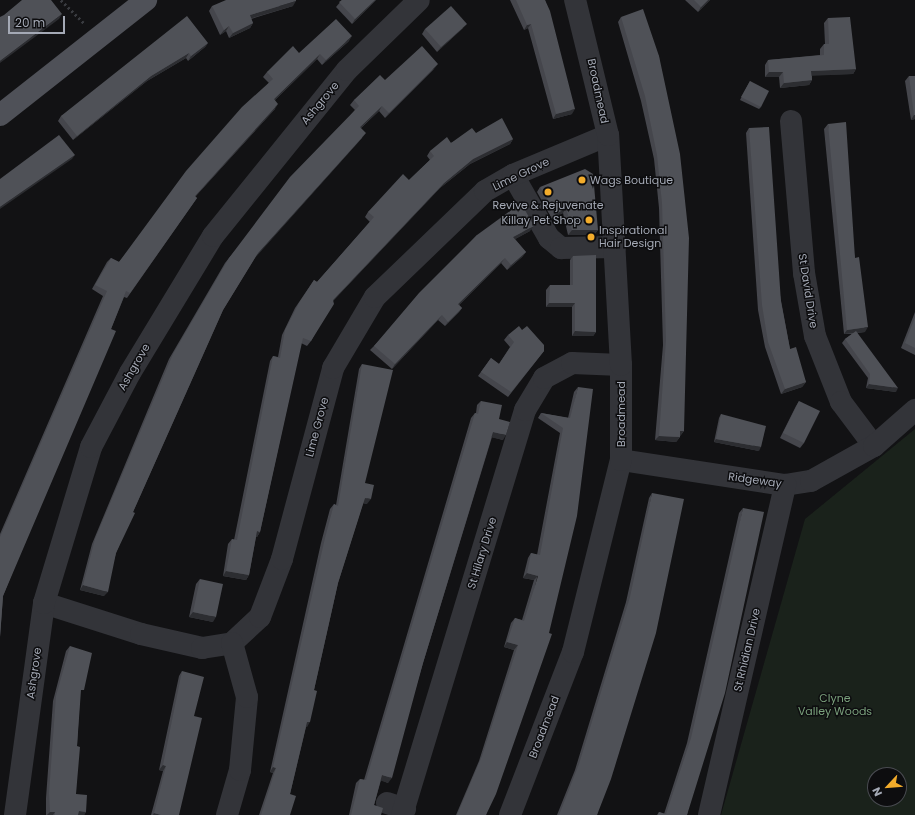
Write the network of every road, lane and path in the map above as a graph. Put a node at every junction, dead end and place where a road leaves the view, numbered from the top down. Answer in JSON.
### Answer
{"nodes":[{"id":1,"x":61,"y":0,"type":"edge"},
{"id":2,"x":146,"y":0,"type":"edge"},
{"id":3,"x":419,"y":0,"type":"edge"},
{"id":4,"x":577,"y":1,"type":"edge"},
{"id":5,"x":98,"y":38,"type":"junction"},
{"id":6,"x":0,"y":115,"type":"edge"},
{"id":7,"x":792,"y":119,"type":"dead end"},
{"id":8,"x":608,"y":135,"type":"junction"},
{"id":9,"x":513,"y":175,"type":"junction"},
{"id":10,"x":615,"y":247,"type":"junction"},
{"id":11,"x":621,"y":365,"type":"junction"},
{"id":12,"x":915,"y":410,"type":"edge"},
{"id":13,"x":874,"y":446,"type":"junction"},
{"id":14,"x":621,"y":460,"type":"junction"},
{"id":15,"x":785,"y":485,"type":"junction"},
{"id":16,"x":44,"y":603,"type":"junction"},
{"id":17,"x":232,"y":643,"type":"junction"},
{"id":18,"x":398,"y":809,"type":"edge"},
{"id":19,"x":15,"y":815,"type":"edge"},
{"id":20,"x":226,"y":815,"type":"edge"},
{"id":21,"x":510,"y":815,"type":"edge"},
{"id":22,"x":709,"y":815,"type":"edge"}],
"edges":[{"from":1,"to":5,"type":"path"},
{"from":2,"to":5,"type":"main road"},
{"from":3,"to":16,"type":"street","name":"Ashgrove"},
{"from":4,"to":8,"type":"street","name":"Broadmead"},
{"from":5,"to":6,"type":"main road"},
{"from":7,"to":13,"type":"street","name":"St David Drive"},
{"from":8,"to":9,"type":"street","name":"Lime Grove"},
{"from":8,"to":10,"type":"street","name":"Broadmead"},
{"from":9,"to":10,"type":"street"},
{"from":9,"to":17,"type":"street","name":"Lime Grove"},
{"from":10,"to":11,"type":"street","name":"Broadmead"},
{"from":11,"to":14,"type":"street","name":"Broadmead"},
{"from":11,"to":18,"type":"street","name":"St Hilary Drive"},
{"from":12,"to":13,"type":"street","name":"Ridgeway"},
{"from":13,"to":15,"type":"street","name":"Ridgeway"},
{"from":14,"to":15,"type":"street","name":"Ridgeway"},
{"from":14,"to":21,"type":"street","name":"Broadmead"},
{"from":15,"to":22,"type":"street","name":"St Rhidian Drive"},
{"from":16,"to":17,"type":"street"},
{"from":16,"to":19,"type":"street","name":"Ashgrove"},
{"from":17,"to":20,"type":"street"}]}
